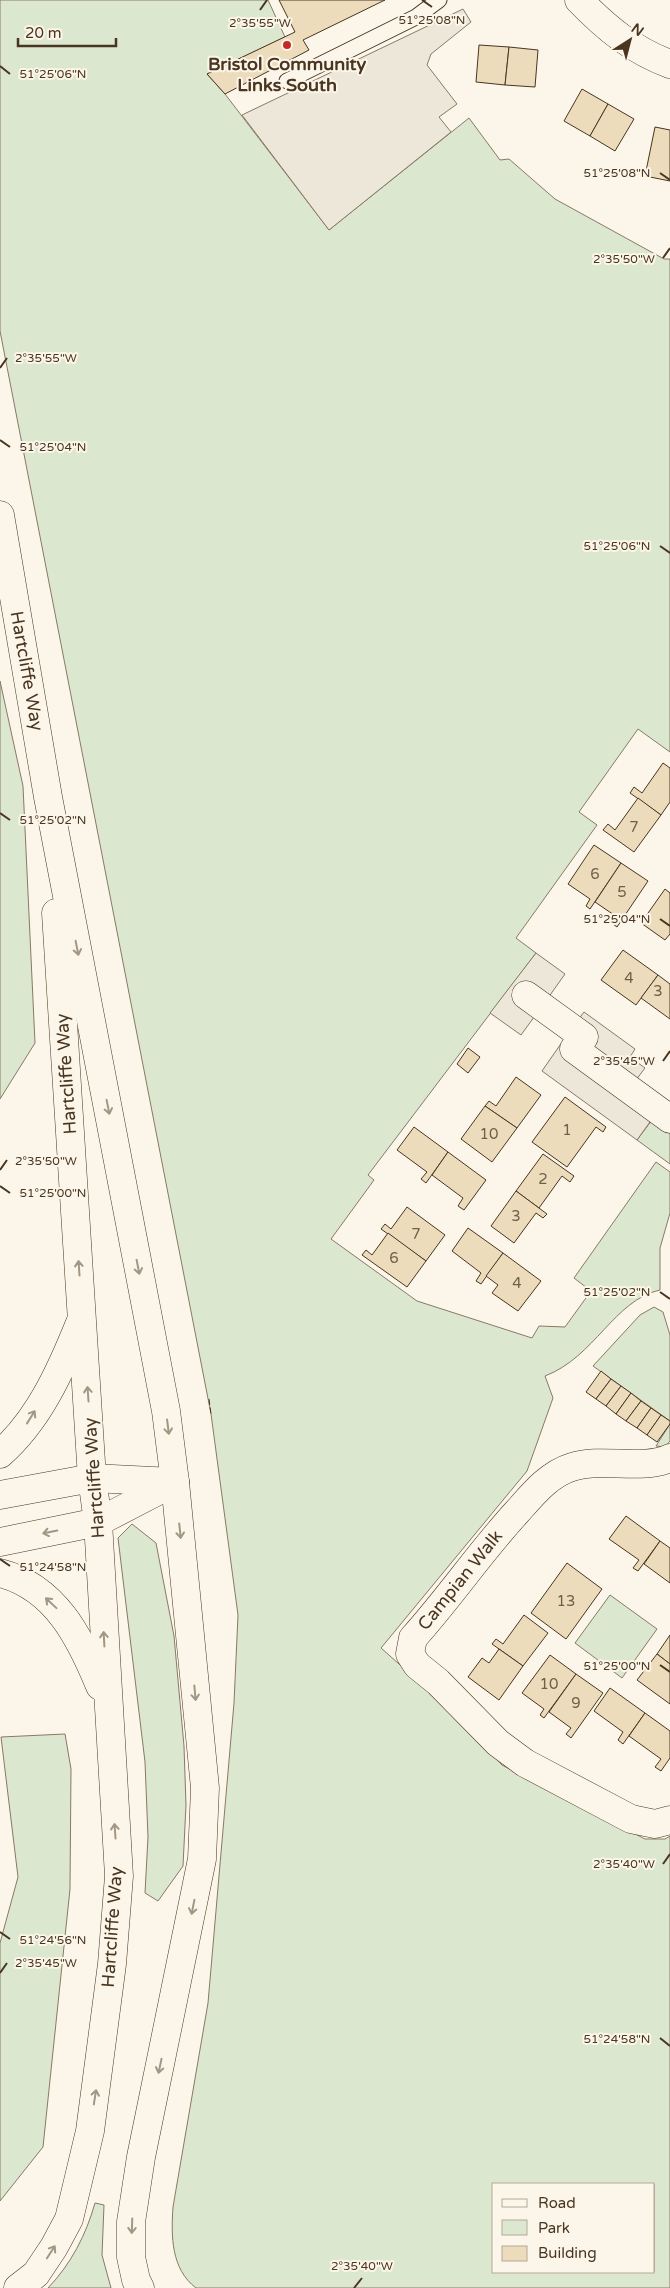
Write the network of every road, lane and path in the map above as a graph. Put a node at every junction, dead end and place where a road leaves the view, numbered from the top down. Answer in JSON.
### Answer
{"nodes":[{"id":1,"x":439,"y":0,"type":"edge"},
{"id":2,"x":579,"y":0,"type":"edge"},
{"id":3,"x":670,"y":64,"type":"edge"},
{"id":4,"x":287,"y":82,"type":"dead end"},
{"id":5,"x":0,"y":515,"type":"edge"},
{"id":6,"x":48,"y":797,"type":"junction"},
{"id":7,"x":526,"y":995,"type":"dead end"},
{"id":8,"x":670,"y":1119,"type":"edge"},
{"id":9,"x":82,"y":1317,"type":"junction"},
{"id":10,"x":0,"y":1454,"type":"edge"},
{"id":11,"x":670,"y":1458,"type":"edge"},
{"id":12,"x":92,"y":1478,"type":"junction"},
{"id":13,"x":175,"y":1482,"type":"junction"},
{"id":14,"x":0,"y":1495,"type":"edge"},
{"id":15,"x":98,"y":1522,"type":"junction"},
{"id":16,"x":0,"y":1542,"type":"edge"},
{"id":17,"x":0,"y":1573,"type":"edge"},
{"id":18,"x":108,"y":1706,"type":"junction"},
{"id":19,"x":670,"y":1820,"type":"edge"},
{"id":20,"x":18,"y":2288,"type":"edge"},
{"id":21,"x":140,"y":2288,"type":"edge"}],
"edges":[{"from":1,"to":4,"type":"lane"},
{"from":2,"to":3,"type":"main road"},
{"from":5,"to":6,"type":"main road","name":"Hartcliffe Way"},
{"from":9,"to":6,"type":"main road","name":"Hartcliffe Way","one_way":true},
{"from":6,"to":13,"type":"main road","name":"Hartcliffe Way","one_way":true},
{"from":7,"to":8,"type":"main road"},
{"from":10,"to":9,"type":"main road","one_way":true},
{"from":12,"to":9,"type":"main road","name":"Hartcliffe Way","one_way":true},
{"from":11,"to":19,"type":"main road","name":"Campian Walk"},
{"from":12,"to":13,"type":"main road"},
{"from":12,"to":14,"type":"main road"},
{"from":12,"to":15,"type":"main road","name":"Hartcliffe Way"},
{"from":13,"to":15,"type":"main road"},
{"from":13,"to":21,"type":"main road","name":"Hartcliffe Way","one_way":true},
{"from":15,"to":16,"type":"main road","one_way":true},
{"from":18,"to":15,"type":"main road","name":"Hartcliffe Way","one_way":true},
{"from":18,"to":17,"type":"main road","one_way":true},
{"from":20,"to":18,"type":"main road","name":"Hartcliffe Way","one_way":true}]}
